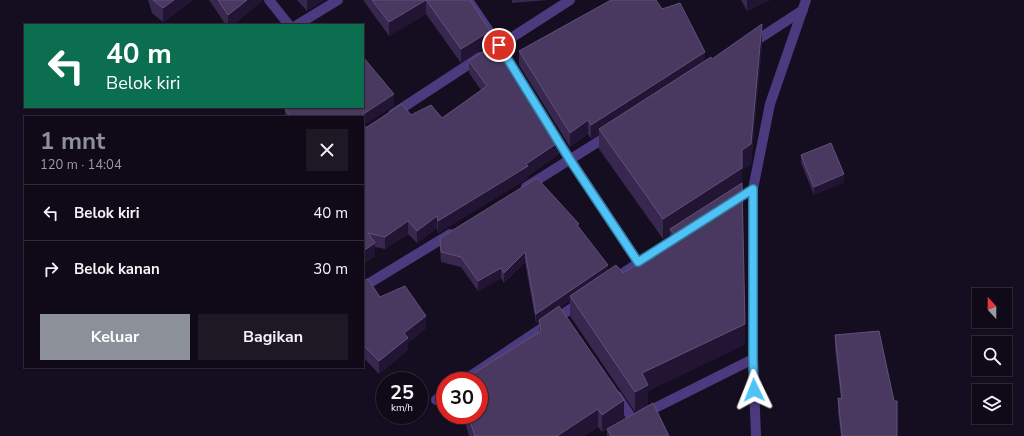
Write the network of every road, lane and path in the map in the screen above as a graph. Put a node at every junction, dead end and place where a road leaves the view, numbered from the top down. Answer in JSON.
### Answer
{"nodes":[{"id":1,"x":269,"y":0,"type":"edge"},
{"id":2,"x":338,"y":0,"type":"edge"},
{"id":3,"x":468,"y":0,"type":"edge"},
{"id":4,"x":570,"y":0,"type":"edge"},
{"id":5,"x":804,"y":5,"type":"edge"},
{"id":6,"x":288,"y":24,"type":"edge"},
{"id":7,"x":300,"y":24,"type":"edge"},
{"id":8,"x":499,"y":45,"type":"junction"},
{"id":9,"x":743,"y":48,"type":"edge"},
{"id":10,"x":507,"y":59,"type":"edge"},
{"id":11,"x":382,"y":121,"type":"edge"},
{"id":12,"x":549,"y":126,"type":"edge"},
{"id":13,"x":616,"y":130,"type":"edge"},
{"id":14,"x":570,"y":160,"type":"junction"},
{"id":15,"x":753,"y":189,"type":"junction"},
{"id":16,"x":516,"y":193,"type":"edge"},
{"id":17,"x":741,"y":198,"type":"edge"},
{"id":18,"x":456,"y":230,"type":"edge"},
{"id":19,"x":690,"y":230,"type":"edge"},
{"id":20,"x":638,"y":262,"type":"junction"},
{"id":21,"x":606,"y":284,"type":"edge"},
{"id":22,"x":364,"y":287,"type":"edge"},
{"id":23,"x":587,"y":298,"type":"edge"},
{"id":24,"x":753,"y":359,"type":"junction"},
{"id":25,"x":477,"y":372,"type":"edge"},
{"id":26,"x":610,"y":387,"type":"edge"},
{"id":27,"x":756,"y":436,"type":"edge"}],
"edges":[{"from":1,"to":6,"type":"street"},
{"from":2,"to":7,"type":"street"},
{"from":3,"to":8,"type":"street"},
{"from":4,"to":8,"type":"street"},
{"from":5,"to":9,"type":"street"},
{"from":5,"to":15,"type":"street"},
{"from":8,"to":10,"type":"street"},
{"from":8,"to":11,"type":"street"},
{"from":12,"to":14,"type":"street"},
{"from":13,"to":14,"type":"street"},
{"from":14,"to":16,"type":"street"},
{"from":14,"to":20,"type":"street"},
{"from":15,"to":17,"type":"street"},
{"from":15,"to":24,"type":"street"},
{"from":18,"to":22,"type":"street"},
{"from":19,"to":20,"type":"street"},
{"from":20,"to":21,"type":"street"},
{"from":23,"to":25,"type":"street"},
{"from":24,"to":26,"type":"street"},
{"from":24,"to":27,"type":"street"}]}
